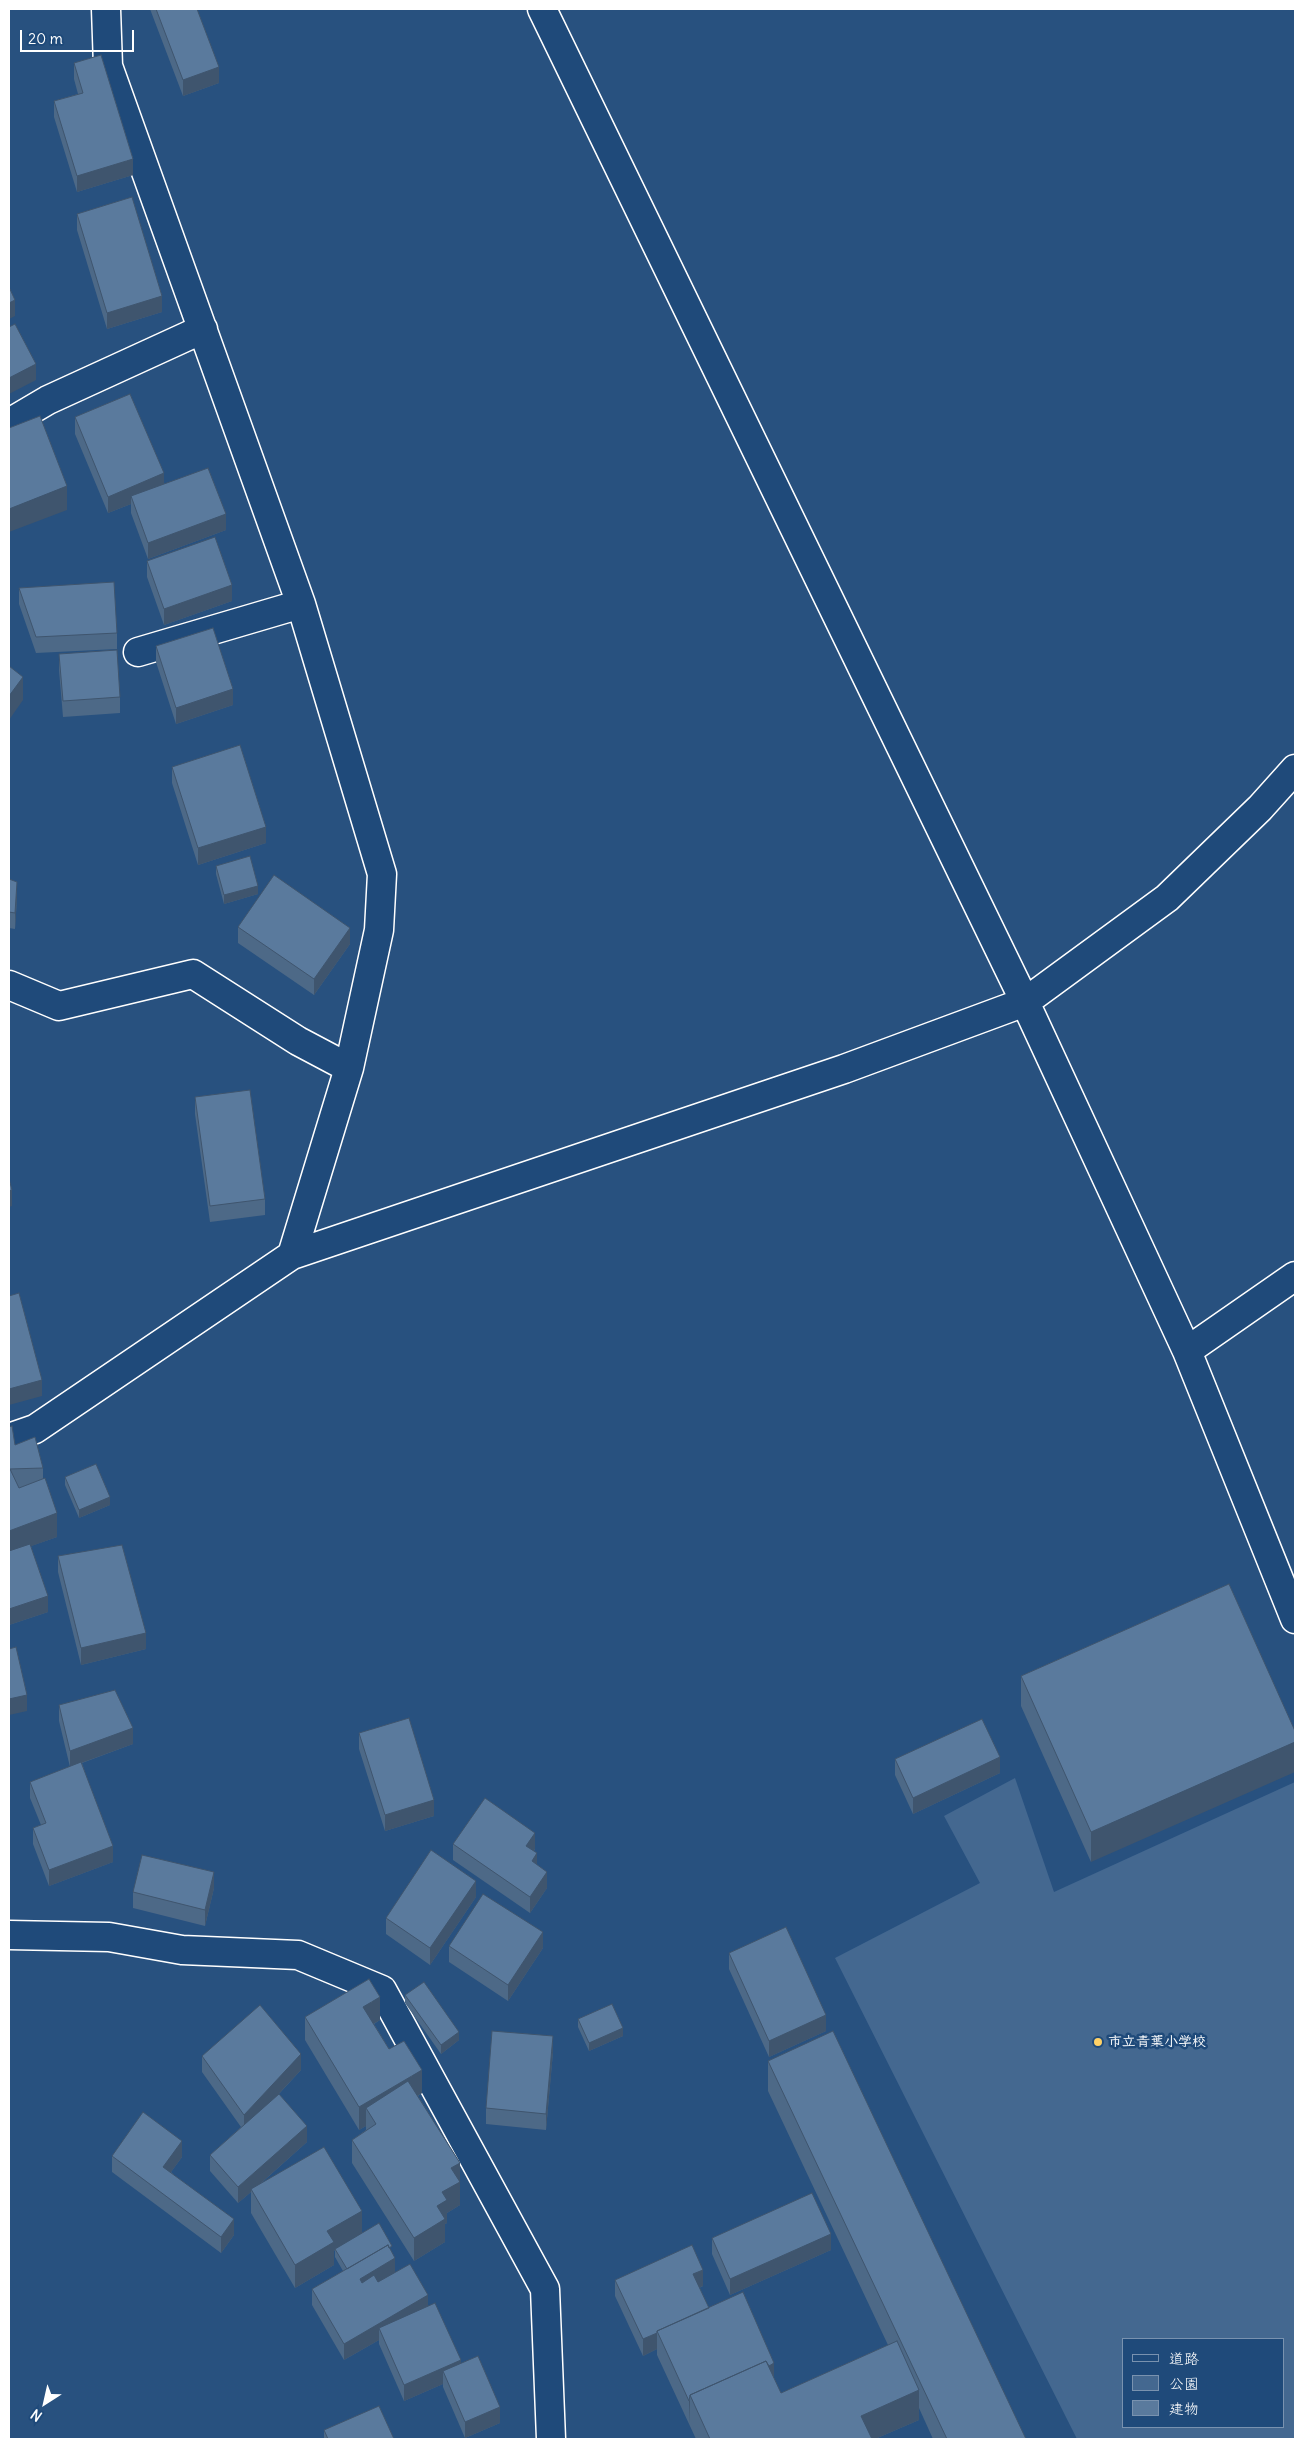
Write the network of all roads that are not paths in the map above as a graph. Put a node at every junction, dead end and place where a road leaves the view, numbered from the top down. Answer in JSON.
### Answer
{"nodes":[{"id":1,"x":106,"y":9,"type":"edge"},
{"id":2,"x":542,"y":9,"type":"edge"},
{"id":3,"x":203,"y":329,"type":"junction"},
{"id":4,"x":9,"y":423,"type":"edge"},
{"id":5,"x":301,"y":604,"type":"junction"},
{"id":6,"x":138,"y":652,"type":"dead end"},
{"id":7,"x":1295,"y":769,"type":"edge"},
{"id":8,"x":9,"y":985,"type":"edge"},
{"id":9,"x":1025,"y":1002,"type":"junction"},
{"id":10,"x":349,"y":1068,"type":"junction"},
{"id":11,"x":292,"y":1254,"type":"junction"},
{"id":12,"x":1295,"y":1276,"type":"edge"},
{"id":13,"x":1187,"y":1351,"type":"junction"},
{"id":14,"x":9,"y":1438,"type":"edge"},
{"id":15,"x":1295,"y":1619,"type":"edge"},
{"id":16,"x":9,"y":1935,"type":"edge"},
{"id":17,"x":551,"y":2439,"type":"edge"}],
"edges":[{"from":1,"to":3,"type":"street"},
{"from":2,"to":9,"type":"street"},
{"from":3,"to":4,"type":"street"},
{"from":3,"to":5,"type":"street"},
{"from":5,"to":6,"type":"street"},
{"from":5,"to":10,"type":"street"},
{"from":7,"to":9,"type":"street"},
{"from":8,"to":10,"type":"street"},
{"from":9,"to":11,"type":"street"},
{"from":9,"to":13,"type":"street"},
{"from":10,"to":11,"type":"street"},
{"from":11,"to":14,"type":"street"},
{"from":12,"to":13,"type":"street"},
{"from":13,"to":15,"type":"street"},
{"from":16,"to":17,"type":"street"}]}
